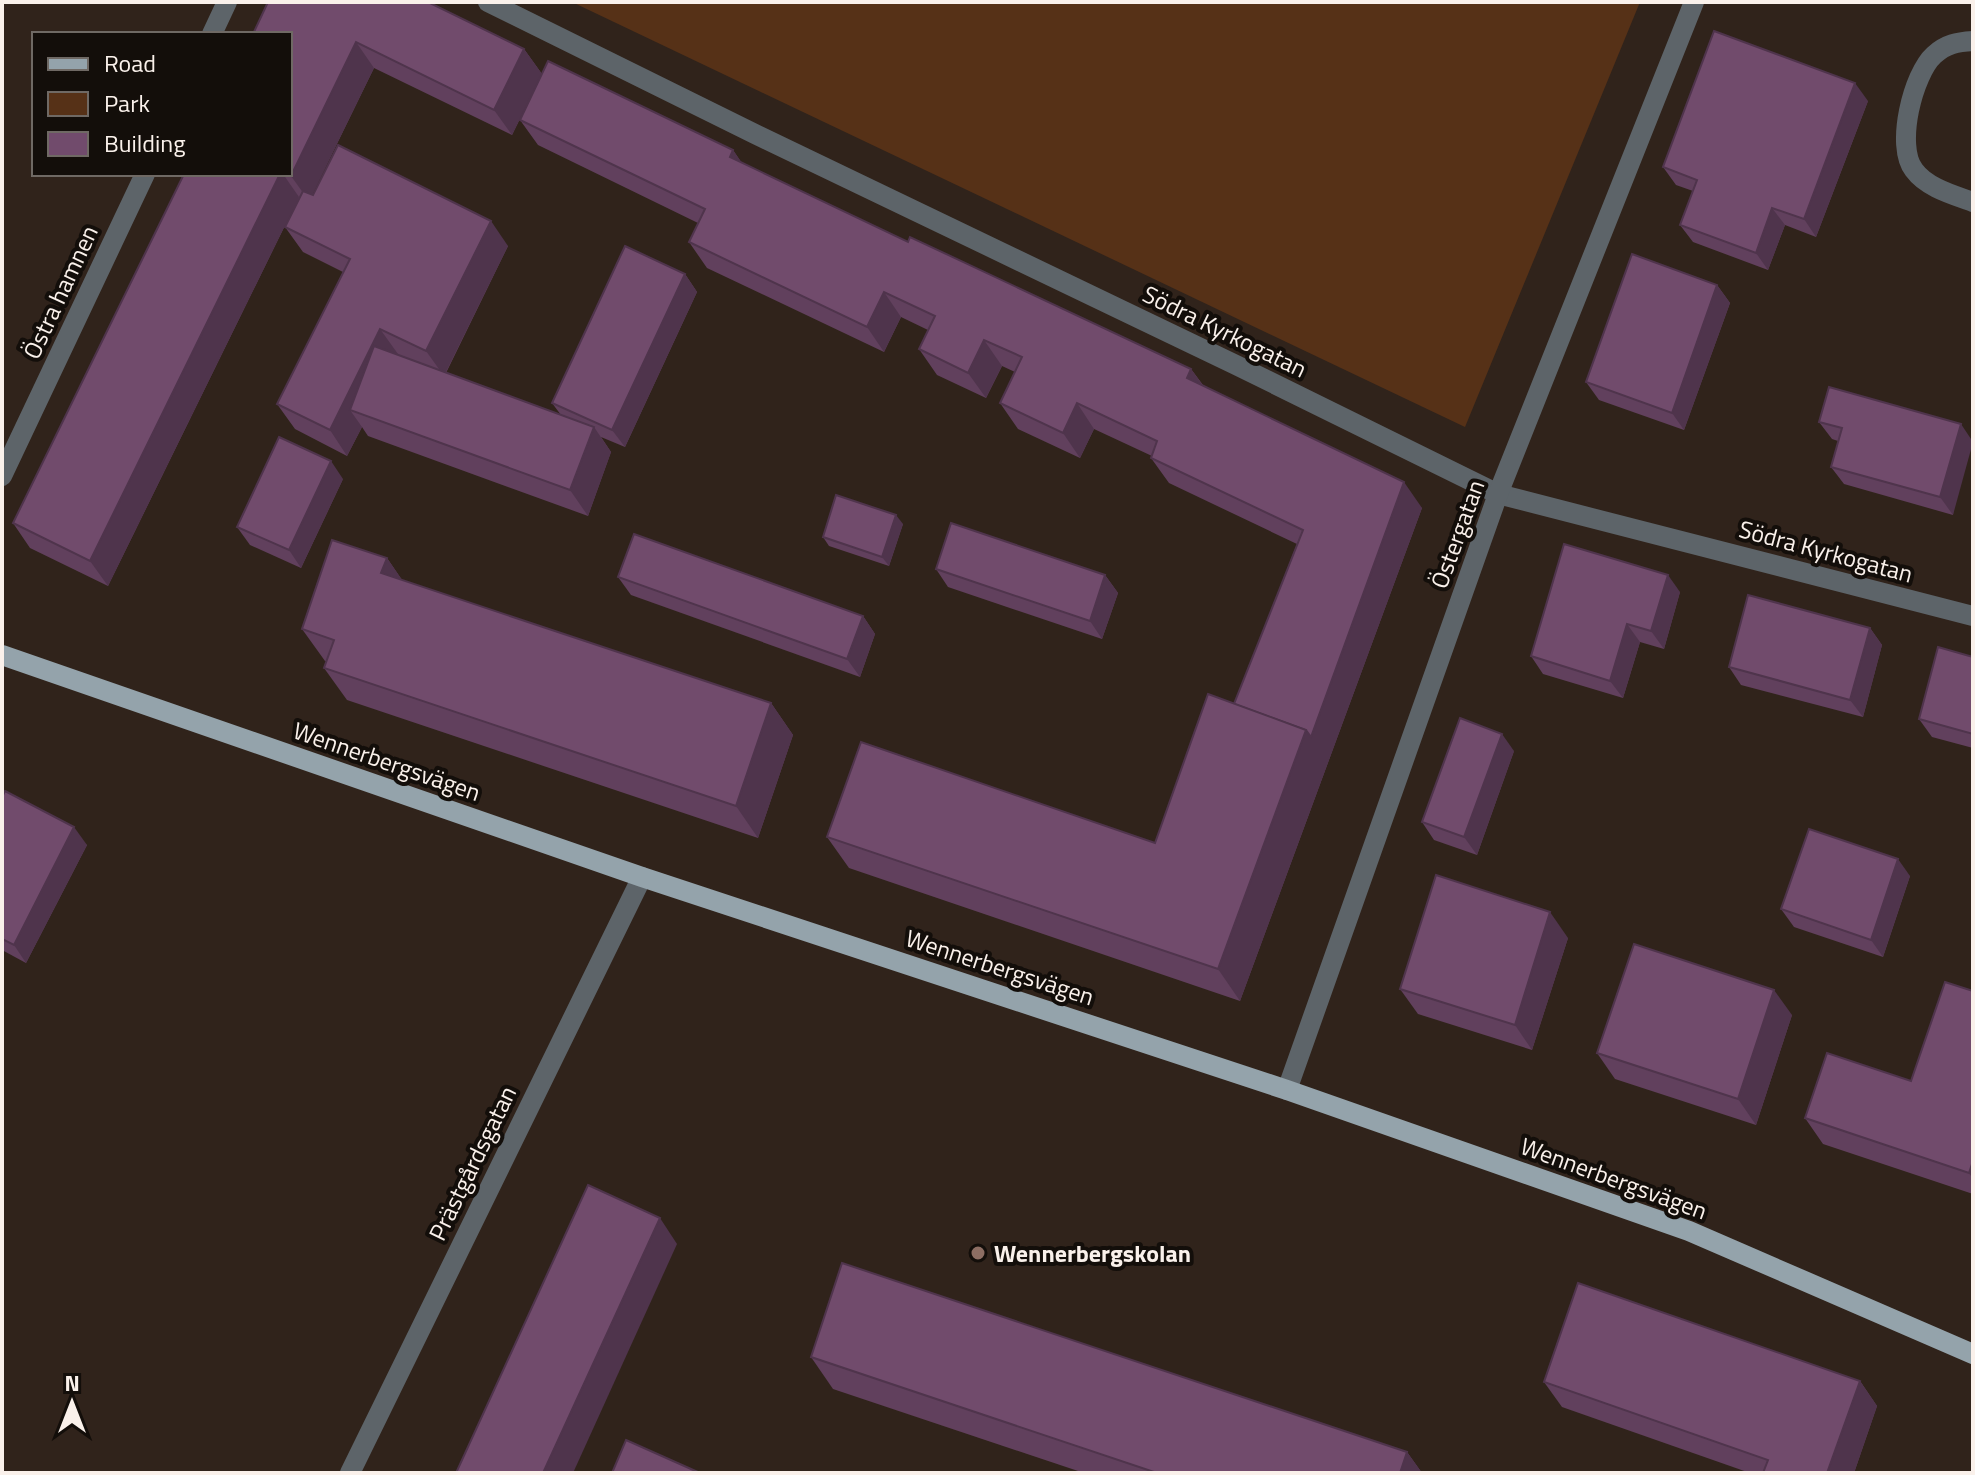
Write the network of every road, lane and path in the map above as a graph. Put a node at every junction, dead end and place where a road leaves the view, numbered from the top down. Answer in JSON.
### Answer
{"nodes":[{"id":1,"x":227,"y":2,"type":"edge"},
{"id":2,"x":488,"y":2,"type":"edge"},
{"id":3,"x":1694,"y":2,"type":"edge"},
{"id":4,"x":213,"y":32,"type":"edge"},
{"id":5,"x":1973,"y":41,"type":"edge"},
{"id":6,"x":144,"y":176,"type":"edge"},
{"id":7,"x":1973,"y":202,"type":"edge"},
{"id":8,"x":2,"y":476,"type":"edge"},
{"id":9,"x":1498,"y":494,"type":"junction"},
{"id":10,"x":1973,"y":616,"type":"edge"},
{"id":11,"x":2,"y":655,"type":"edge"},
{"id":12,"x":642,"y":877,"type":"junction"},
{"id":13,"x":1287,"y":1090,"type":"junction"},
{"id":14,"x":1973,"y":1354,"type":"edge"},
{"id":15,"x":350,"y":1473,"type":"edge"}],
"edges":[{"from":1,"to":4,"type":"street"},
{"from":2,"to":9,"type":"street","name":"Södra Kyrkogatan"},
{"from":3,"to":9,"type":"street","name":"Östergatan"},
{"from":5,"to":7,"type":"street"},
{"from":6,"to":8,"type":"street","name":"Östra hamnen"},
{"from":9,"to":10,"type":"street","name":"Södra Kyrkogatan"},
{"from":9,"to":13,"type":"street","name":"Östergatan"},
{"from":11,"to":12,"type":"main road","name":"Wennerbergsvägen"},
{"from":12,"to":13,"type":"main road","name":"Wennerbergsvägen"},
{"from":12,"to":15,"type":"street","name":"Prästgårdsgatan"},
{"from":13,"to":14,"type":"main road","name":"Wennerbergsvägen"}]}
